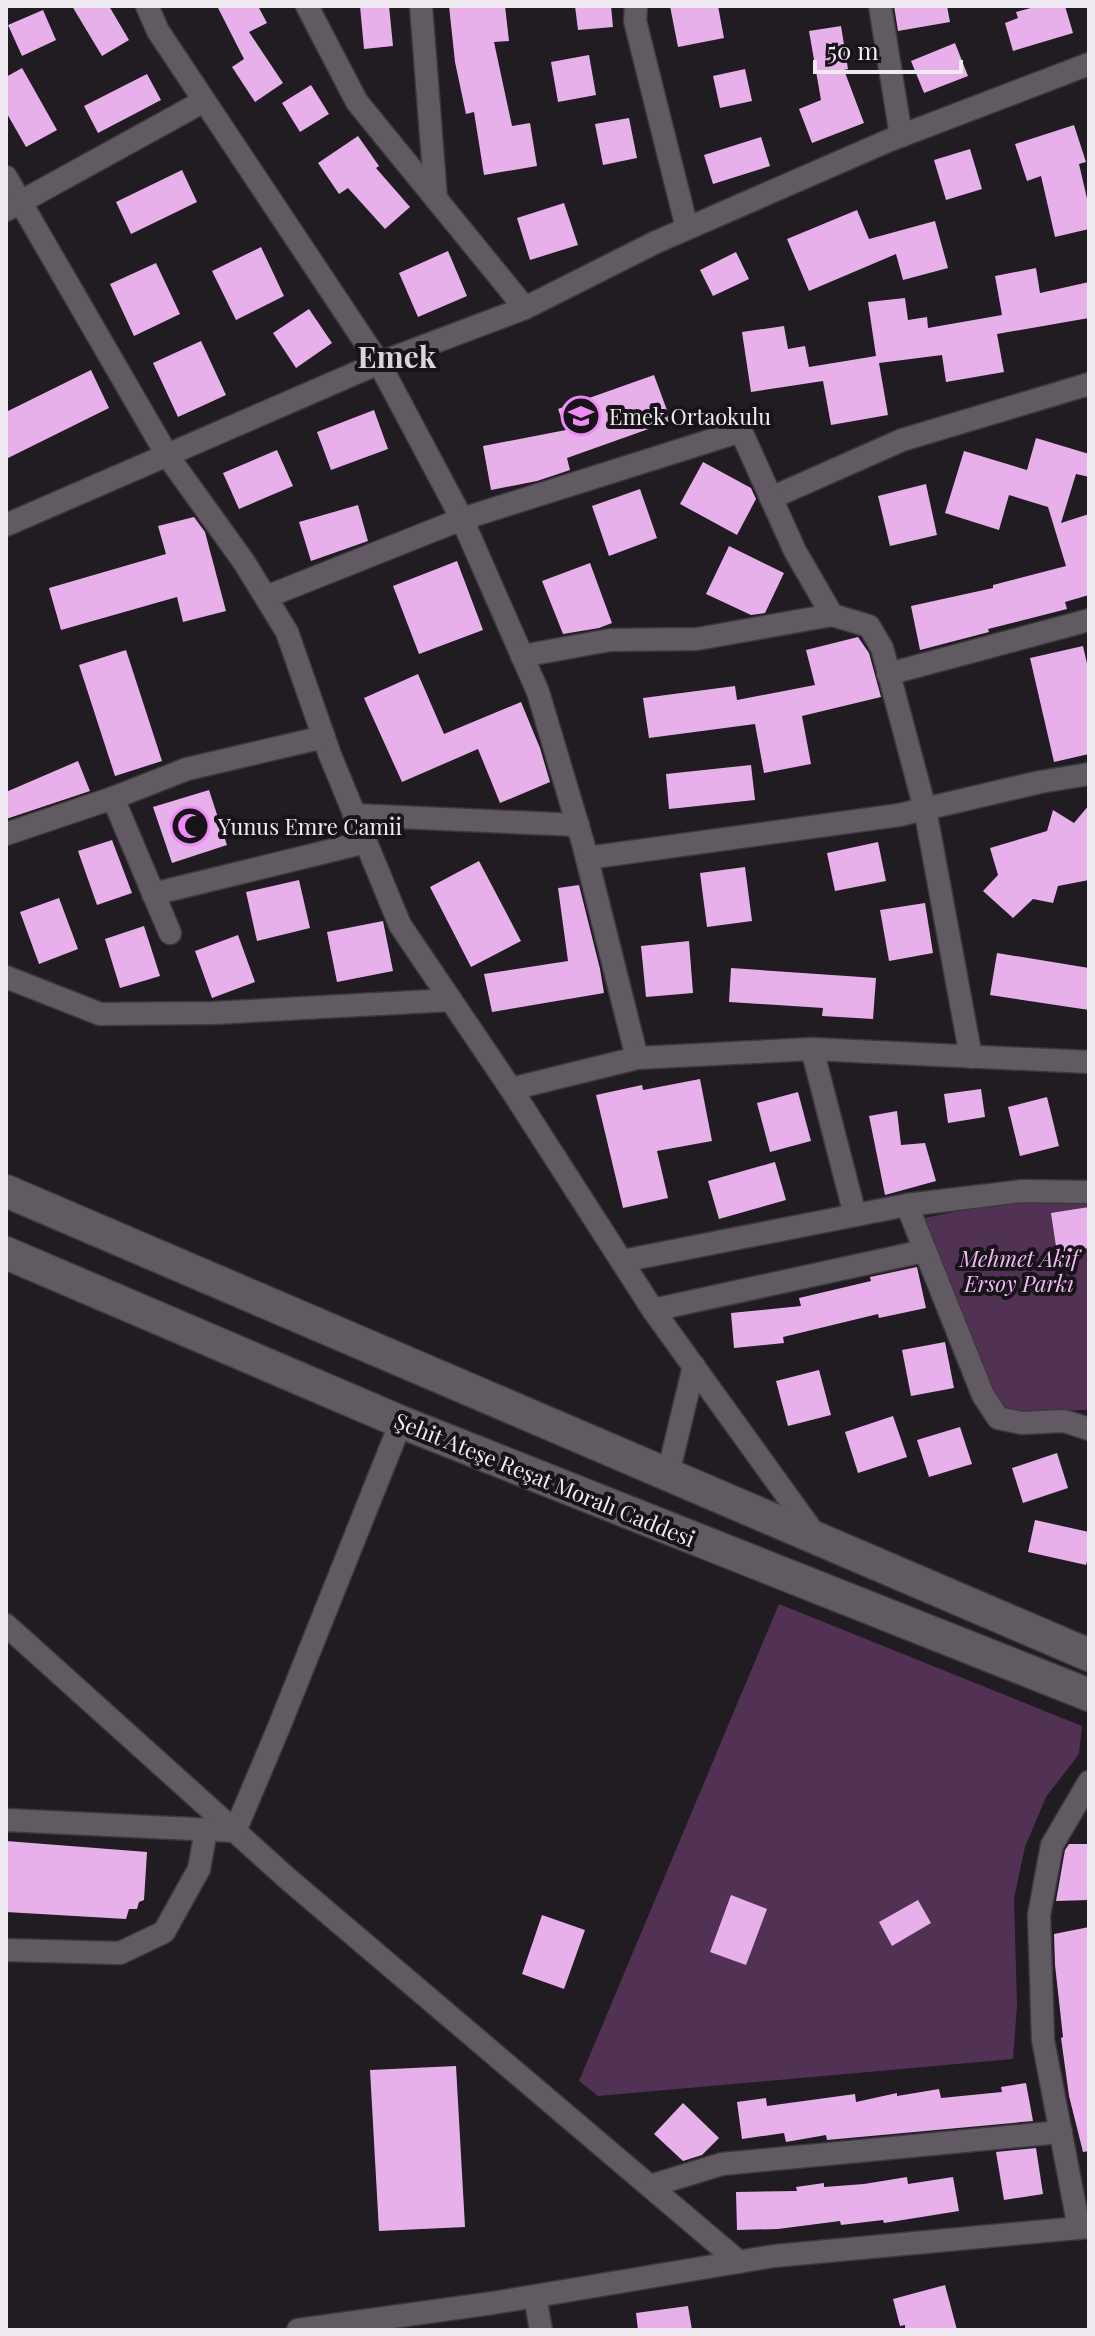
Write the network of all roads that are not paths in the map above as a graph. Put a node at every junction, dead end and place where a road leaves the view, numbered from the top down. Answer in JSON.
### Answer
{"nodes":[{"id":1,"x":147,"y":6,"type":"edge"},
{"id":2,"x":307,"y":6,"type":"edge"},
{"id":3,"x":421,"y":6,"type":"edge"},
{"id":4,"x":636,"y":6,"type":"edge"},
{"id":5,"x":880,"y":6,"type":"edge"},
{"id":6,"x":1089,"y":64,"type":"edge"},
{"id":7,"x":204,"y":101,"type":"junction"},
{"id":8,"x":901,"y":136,"type":"junction"},
{"id":9,"x":6,"y":177,"type":"edge"},
{"id":10,"x":436,"y":199,"type":"junction"},
{"id":11,"x":13,"y":206,"type":"edge"},
{"id":12,"x":687,"y":228,"type":"junction"},
{"id":13,"x":525,"y":308,"type":"junction"},
{"id":14,"x":379,"y":363,"type":"junction"},
{"id":15,"x":1089,"y":384,"type":"edge"},
{"id":16,"x":167,"y":455,"type":"junction"},
{"id":17,"x":771,"y":498,"type":"junction"},
{"id":18,"x":462,"y":519,"type":"junction"},
{"id":19,"x":6,"y":525,"type":"edge"},
{"id":20,"x":266,"y":597,"type":"junction"},
{"id":21,"x":832,"y":615,"type":"junction"},
{"id":22,"x":1089,"y":620,"type":"edge"},
{"id":23,"x":522,"y":656,"type":"junction"},
{"id":24,"x":888,"y":674,"type":"junction"},
{"id":25,"x":324,"y":737,"type":"junction"},
{"id":26,"x":1089,"y":774,"type":"edge"},
{"id":27,"x":113,"y":798,"type":"junction"},
{"id":28,"x":925,"y":809,"type":"junction"},
{"id":29,"x":354,"y":815,"type":"junction"},
{"id":30,"x":578,"y":825,"type":"junction"},
{"id":31,"x":6,"y":834,"type":"edge"},
{"id":32,"x":366,"y":842,"type":"junction"},
{"id":33,"x":587,"y":858,"type":"junction"},
{"id":34,"x":153,"y":894,"type":"junction"},
{"id":35,"x":170,"y":933,"type":"dead end"},
{"id":36,"x":6,"y":977,"type":"edge"},
{"id":37,"x":451,"y":1000,"type":"junction"},
{"id":38,"x":812,"y":1049,"type":"junction"},
{"id":39,"x":971,"y":1057,"type":"junction"},
{"id":40,"x":637,"y":1058,"type":"junction"},
{"id":41,"x":1089,"y":1062,"type":"edge"},
{"id":42,"x":511,"y":1089,"type":"junction"},
{"id":43,"x":6,"y":1191,"type":"edge"},
{"id":44,"x":1089,"y":1192,"type":"edge"},
{"id":45,"x":907,"y":1205,"type":"junction"},
{"id":46,"x":855,"y":1215,"type":"junction"},
{"id":47,"x":924,"y":1251,"type":"junction"},
{"id":48,"x":6,"y":1253,"type":"edge"},
{"id":49,"x":622,"y":1261,"type":"junction"},
{"id":50,"x":653,"y":1310,"type":"junction"},
{"id":51,"x":694,"y":1366,"type":"junction"},
{"id":52,"x":401,"y":1422,"type":"junction"},
{"id":53,"x":1089,"y":1429,"type":"edge"},
{"id":54,"x":668,"y":1474,"type":"junction"},
{"id":55,"x":817,"y":1537,"type":"junction"},
{"id":56,"x":6,"y":1625,"type":"edge"},
{"id":57,"x":1089,"y":1655,"type":"edge"},
{"id":58,"x":1089,"y":1695,"type":"edge"},
{"id":59,"x":1089,"y":1782,"type":"edge"},
{"id":60,"x":6,"y":1820,"type":"edge"},
{"id":61,"x":206,"y":1830,"type":"junction"},
{"id":62,"x":235,"y":1831,"type":"junction"},
{"id":63,"x":6,"y":1950,"type":"edge"},
{"id":64,"x":1061,"y":2132,"type":"junction"},
{"id":65,"x":650,"y":2186,"type":"junction"},
{"id":66,"x":1084,"y":2227,"type":"edge"},
{"id":67,"x":739,"y":2262,"type":"junction"},
{"id":68,"x":535,"y":2296,"type":"junction"},
{"id":69,"x":298,"y":2330,"type":"edge"},
{"id":70,"x":541,"y":2330,"type":"edge"}],
"edges":[{"from":1,"to":7,"type":"street"},
{"from":2,"to":10,"type":"street"},
{"from":3,"to":10,"type":"street"},
{"from":4,"to":12,"type":"street"},
{"from":5,"to":8,"type":"street"},
{"from":6,"to":8,"type":"street"},
{"from":7,"to":11,"type":"street"},
{"from":7,"to":14,"type":"street"},
{"from":8,"to":12,"type":"street"},
{"from":9,"to":11,"type":"street"},
{"from":10,"to":13,"type":"street"},
{"from":11,"to":16,"type":"street"},
{"from":12,"to":13,"type":"street"},
{"from":13,"to":14,"type":"street"},
{"from":14,"to":16,"type":"street"},
{"from":14,"to":18,"type":"street"},
{"from":15,"to":17,"type":"street"},
{"from":16,"to":19,"type":"street"},
{"from":16,"to":20,"type":"street"},
{"from":17,"to":18,"type":"street"},
{"from":17,"to":21,"type":"street"},
{"from":18,"to":20,"type":"street"},
{"from":18,"to":23,"type":"street"},
{"from":20,"to":25,"type":"street"},
{"from":21,"to":23,"type":"street"},
{"from":21,"to":24,"type":"street"},
{"from":22,"to":24,"type":"street"},
{"from":23,"to":30,"type":"street"},
{"from":24,"to":28,"type":"street"},
{"from":25,"to":27,"type":"street"},
{"from":25,"to":29,"type":"street"},
{"from":26,"to":28,"type":"street"},
{"from":27,"to":31,"type":"street"},
{"from":27,"to":34,"type":"street"},
{"from":28,"to":33,"type":"street"},
{"from":28,"to":39,"type":"street"},
{"from":29,"to":30,"type":"street"},
{"from":29,"to":32,"type":"street"},
{"from":30,"to":33,"type":"street"},
{"from":32,"to":34,"type":"street"},
{"from":32,"to":37,"type":"street"},
{"from":33,"to":40,"type":"street"},
{"from":34,"to":35,"type":"street"},
{"from":36,"to":37,"type":"street"},
{"from":37,"to":42,"type":"street"},
{"from":38,"to":39,"type":"street"},
{"from":38,"to":40,"type":"street"},
{"from":38,"to":46,"type":"street"},
{"from":39,"to":41,"type":"street"},
{"from":40,"to":42,"type":"street"},
{"from":42,"to":49,"type":"street"},
{"from":43,"to":54,"type":"main road"},
{"from":44,"to":45,"type":"street"},
{"from":45,"to":46,"type":"street"},
{"from":45,"to":47,"type":"street"},
{"from":46,"to":49,"type":"street"},
{"from":47,"to":50,"type":"street"},
{"from":47,"to":53,"type":"street"},
{"from":48,"to":52,"type":"main road","name":"Şehit Ateşe Reşat Moralı Caddesi"},
{"from":49,"to":50,"type":"street"},
{"from":50,"to":51,"type":"street"},
{"from":51,"to":54,"type":"street"},
{"from":51,"to":55,"type":"street"},
{"from":52,"to":58,"type":"main road","name":"Şehit Ateşe Reşat Moralı Caddesi"},
{"from":52,"to":62,"type":"street"},
{"from":54,"to":55,"type":"main road"},
{"from":55,"to":57,"type":"main road"},
{"from":56,"to":62,"type":"street"},
{"from":59,"to":64,"type":"street"},
{"from":60,"to":61,"type":"street"},
{"from":61,"to":62,"type":"street"},
{"from":61,"to":63,"type":"street"},
{"from":62,"to":65,"type":"street"},
{"from":64,"to":65,"type":"street"},
{"from":64,"to":66,"type":"street"},
{"from":65,"to":67,"type":"street"},
{"from":66,"to":67,"type":"street"},
{"from":67,"to":68,"type":"street"},
{"from":68,"to":69,"type":"street"},
{"from":68,"to":70,"type":"street"}]}
